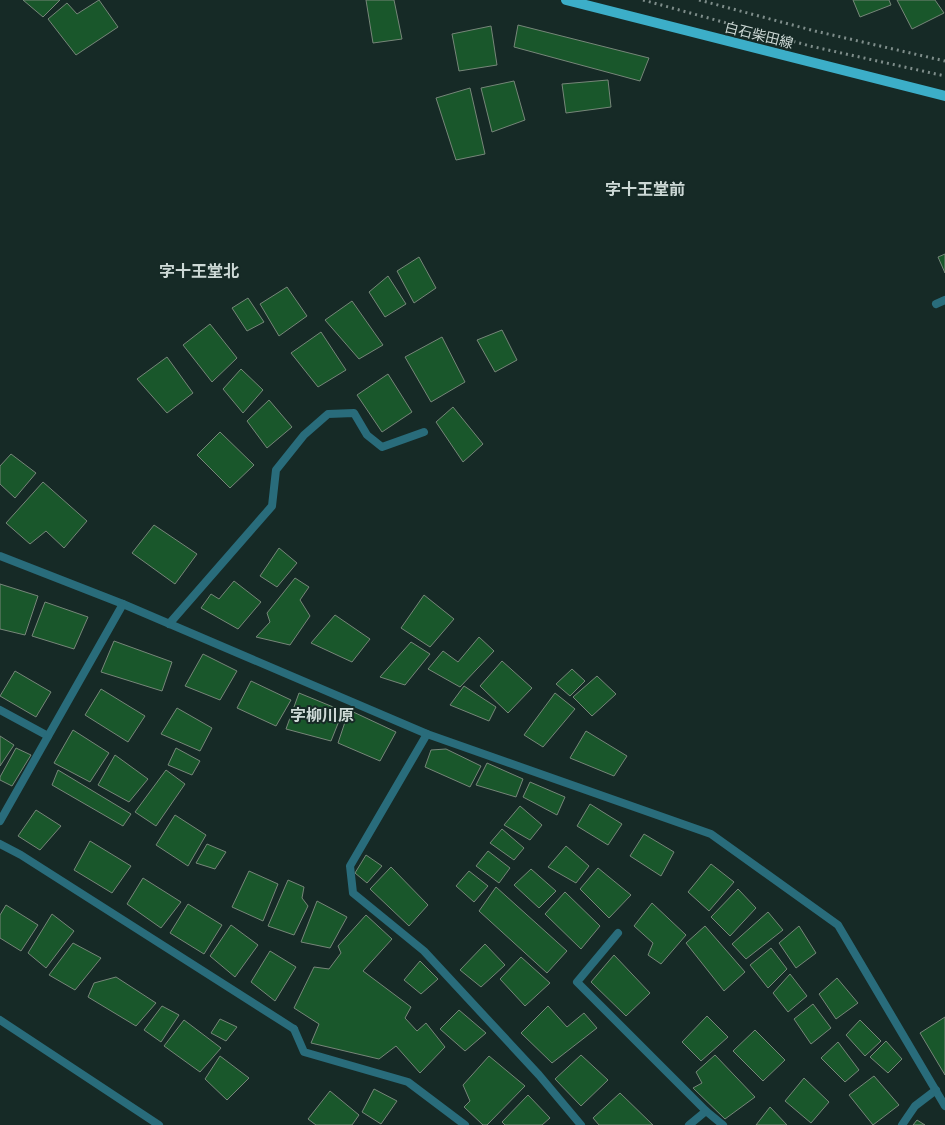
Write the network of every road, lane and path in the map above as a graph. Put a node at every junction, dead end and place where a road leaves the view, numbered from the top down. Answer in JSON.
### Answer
{"nodes":[{"id":1,"x":566,"y":0,"type":"edge"},
{"id":2,"x":945,"y":96,"type":"edge"},
{"id":3,"x":945,"y":300,"type":"edge"},
{"id":4,"x":936,"y":304,"type":"dead end"},
{"id":5,"x":424,"y":432,"type":"dead end"},
{"id":6,"x":0,"y":556,"type":"edge"},
{"id":7,"x":123,"y":604,"type":"junction"},
{"id":8,"x":169,"y":624,"type":"junction"},
{"id":9,"x":0,"y":710,"type":"edge"},
{"id":10,"x":427,"y":734,"type":"junction"},
{"id":11,"x":48,"y":736,"type":"junction"},
{"id":12,"x":0,"y":822,"type":"edge"},
{"id":13,"x":0,"y":844,"type":"edge"},
{"id":14,"x":618,"y":933,"type":"dead end"},
{"id":15,"x":0,"y":1020,"type":"edge"},
{"id":16,"x":936,"y":1090,"type":"junction"},
{"id":17,"x":945,"y":1106,"type":"edge"},
{"id":18,"x":706,"y":1111,"type":"junction"},
{"id":19,"x":159,"y":1125,"type":"edge"},
{"id":20,"x":465,"y":1125,"type":"edge"},
{"id":21,"x":581,"y":1125,"type":"edge"},
{"id":22,"x":689,"y":1125,"type":"edge"},
{"id":23,"x":723,"y":1125,"type":"edge"},
{"id":24,"x":902,"y":1125,"type":"edge"}],
"edges":[{"from":1,"to":2,"type":"main road","name":"白石柴田線"},
{"from":3,"to":4,"type":"street"},
{"from":5,"to":8,"type":"street"},
{"from":6,"to":7,"type":"street"},
{"from":7,"to":8,"type":"street"},
{"from":7,"to":11,"type":"street"},
{"from":8,"to":10,"type":"street"},
{"from":9,"to":11,"type":"street"},
{"from":10,"to":16,"type":"street"},
{"from":10,"to":21,"type":"street"},
{"from":11,"to":12,"type":"street"},
{"from":13,"to":20,"type":"street"},
{"from":14,"to":18,"type":"street"},
{"from":15,"to":19,"type":"street"},
{"from":16,"to":17,"type":"street"},
{"from":16,"to":24,"type":"street"},
{"from":18,"to":22,"type":"street"},
{"from":18,"to":23,"type":"street"}]}
